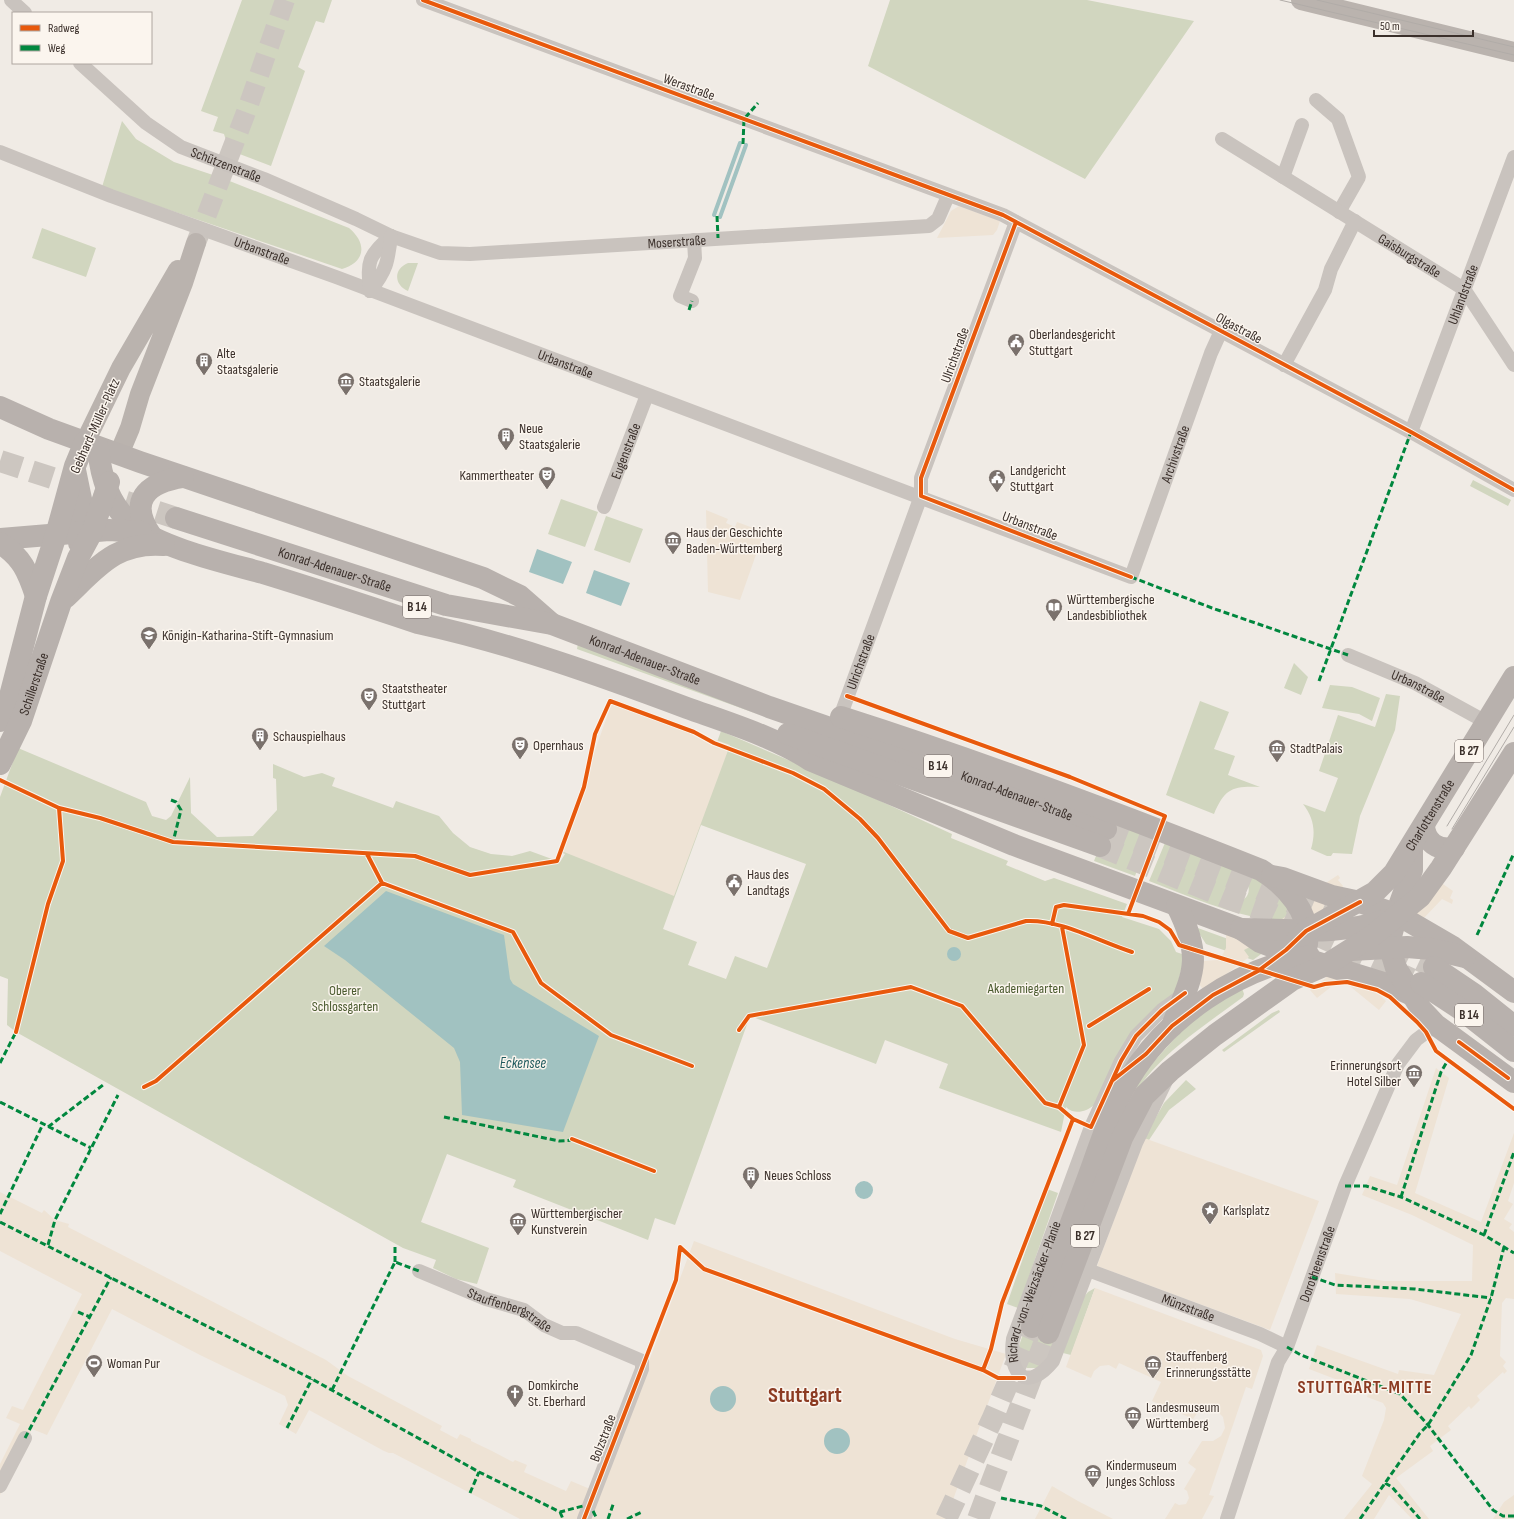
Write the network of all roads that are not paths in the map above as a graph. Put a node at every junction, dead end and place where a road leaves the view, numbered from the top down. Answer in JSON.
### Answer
{"nodes":[{"id":1,"x":11,"y":0,"type":"edge"},
{"id":2,"x":423,"y":0,"type":"edge"},
{"id":3,"x":1301,"y":0,"type":"edge"},
{"id":4,"x":24,"y":12,"type":"edge"},
{"id":5,"x":1514,"y":52,"type":"edge"},
{"id":6,"x":81,"y":64,"type":"edge"},
{"id":7,"x":1316,"y":100,"type":"dead end"},
{"id":8,"x":1302,"y":125,"type":"dead end"},
{"id":9,"x":1222,"y":139,"type":"dead end"},
{"id":10,"x":0,"y":152,"type":"edge"},
{"id":11,"x":1514,"y":157,"type":"edge"},
{"id":12,"x":1283,"y":177,"type":"junction"},
{"id":13,"x":948,"y":196,"type":"junction"},
{"id":14,"x":1339,"y":212,"type":"junction"},
{"id":15,"x":1016,"y":222,"type":"junction"},
{"id":16,"x":1355,"y":222,"type":"junction"},
{"id":17,"x":391,"y":236,"type":"junction"},
{"id":18,"x":694,"y":240,"type":"junction"},
{"id":19,"x":1464,"y":289,"type":"junction"},
{"id":20,"x":370,"y":291,"type":"junction"},
{"id":21,"x":692,"y":301,"type":"dead end"},
{"id":22,"x":1221,"y":331,"type":"junction"},
{"id":23,"x":1284,"y":365,"type":"junction"},
{"id":24,"x":1514,"y":365,"type":"edge"},
{"id":25,"x":647,"y":395,"type":"junction"},
{"id":26,"x":0,"y":407,"type":"edge"},
{"id":27,"x":96,"y":419,"type":"junction"},
{"id":28,"x":49,"y":429,"type":"junction"},
{"id":29,"x":1411,"y":432,"type":"junction"},
{"id":30,"x":112,"y":456,"type":"junction"},
{"id":31,"x":76,"y":474,"type":"junction"},
{"id":32,"x":183,"y":477,"type":"junction"},
{"id":33,"x":107,"y":489,"type":"junction"},
{"id":34,"x":1514,"y":490,"type":"edge"},
{"id":35,"x":921,"y":496,"type":"junction"},
{"id":36,"x":604,"y":507,"type":"dead end"},
{"id":37,"x":174,"y":530,"type":"junction"},
{"id":38,"x":86,"y":532,"type":"junction"},
{"id":39,"x":146,"y":534,"type":"junction"},
{"id":40,"x":46,"y":536,"type":"junction"},
{"id":41,"x":0,"y":539,"type":"edge"},
{"id":42,"x":0,"y":543,"type":"edge"},
{"id":43,"x":1131,"y":576,"type":"joint"},
{"id":44,"x":36,"y":596,"type":"junction"},
{"id":45,"x":61,"y":602,"type":"junction"},
{"id":46,"x":30,"y":621,"type":"joint"},
{"id":47,"x":552,"y":624,"type":"junction"},
{"id":48,"x":1348,"y":655,"type":"dead end"},
{"id":49,"x":1514,"y":677,"type":"edge"},
{"id":50,"x":769,"y":707,"type":"junction"},
{"id":51,"x":840,"y":717,"type":"junction"},
{"id":52,"x":736,"y":720,"type":"junction"},
{"id":53,"x":0,"y":721,"type":"edge"},
{"id":54,"x":1486,"y":722,"type":"junction"},
{"id":55,"x":1514,"y":753,"type":"edge"},
{"id":56,"x":0,"y":764,"type":"edge"},
{"id":57,"x":1424,"y":826,"type":"junction"},
{"id":58,"x":1412,"y":844,"type":"junction"},
{"id":59,"x":1454,"y":848,"type":"junction"},
{"id":60,"x":1271,"y":876,"type":"junction"},
{"id":61,"x":1360,"y":902,"type":"junction"},
{"id":62,"x":1296,"y":903,"type":"junction"},
{"id":63,"x":1176,"y":906,"type":"junction"},
{"id":64,"x":1398,"y":915,"type":"junction"},
{"id":65,"x":1306,"y":931,"type":"junction"},
{"id":66,"x":1290,"y":946,"type":"junction"},
{"id":67,"x":1390,"y":948,"type":"junction"},
{"id":68,"x":1350,"y":950,"type":"junction"},
{"id":69,"x":1326,"y":965,"type":"junction"},
{"id":70,"x":1435,"y":971,"type":"junction"},
{"id":71,"x":1250,"y":975,"type":"junction"},
{"id":72,"x":1292,"y":980,"type":"junction"},
{"id":73,"x":1514,"y":992,"type":"edge"},
{"id":74,"x":1185,"y":993,"type":"junction"},
{"id":75,"x":1258,"y":1004,"type":"junction"},
{"id":76,"x":1436,"y":1025,"type":"junction"},
{"id":77,"x":1172,"y":1026,"type":"junction"},
{"id":78,"x":1514,"y":1026,"type":"edge"},
{"id":79,"x":1514,"y":1051,"type":"edge"},
{"id":80,"x":1146,"y":1054,"type":"junction"},
{"id":81,"x":1170,"y":1071,"type":"junction"},
{"id":82,"x":1113,"y":1080,"type":"junction"},
{"id":83,"x":1514,"y":1082,"type":"edge"},
{"id":84,"x":1088,"y":1270,"type":"junction"},
{"id":85,"x":419,"y":1271,"type":"dead end"},
{"id":86,"x":1287,"y":1347,"type":"junction"},
{"id":87,"x":643,"y":1365,"type":"joint"},
{"id":88,"x":25,"y":1438,"type":"dead end"},
{"id":89,"x":0,"y":1486,"type":"edge"},
{"id":90,"x":584,"y":1519,"type":"edge"},
{"id":91,"x":1227,"y":1519,"type":"edge"}],
"edges":[{"from":1,"to":4,"type":"street"},
{"from":2,"to":13,"type":"street","name":"Werastraße"},
{"from":3,"to":5,"type":"main road"},
{"from":6,"to":17,"type":"street","name":"Schützenstraße"},
{"from":7,"to":14,"type":"street"},
{"from":8,"to":12,"type":"street"},
{"from":9,"to":12,"type":"street","name":"Gaisburgstraße"},
{"from":10,"to":20,"type":"street","name":"Urbanstraße"},
{"from":11,"to":19,"type":"street","name":"Uhlandstraße"},
{"from":12,"to":14,"type":"street","name":"Gaisburgstraße"},
{"from":13,"to":15,"type":"street","name":"Olgastraße"},
{"from":13,"to":18,"type":"street","name":"Moserstraße"},
{"from":14,"to":16,"type":"street","name":"Gaisburgstraße"},
{"from":15,"to":22,"type":"street","name":"Olgastraße"},
{"from":15,"to":35,"type":"street","name":"Ulrichstraße"},
{"from":16,"to":19,"type":"street","name":"Gaisburgstraße"},
{"from":16,"to":23,"type":"street"},
{"from":17,"to":18,"type":"street","name":"Moserstraße"},
{"from":17,"to":20,"type":"street"},
{"from":18,"to":21,"type":"street"},
{"from":19,"to":24,"type":"street","name":"Gaisburgstraße"},
{"from":19,"to":29,"type":"street","name":"Uhlandstraße"},
{"from":20,"to":25,"type":"street","name":"Urbanstraße"},
{"from":22,"to":23,"type":"street","name":"Olgastraße"},
{"from":22,"to":43,"type":"street","name":"Archivstraße"},
{"from":23,"to":29,"type":"street","name":"Olgastraße"},
{"from":25,"to":35,"type":"street","name":"Urbanstraße"},
{"from":25,"to":36,"type":"street","name":"Eugenstraße"},
{"from":26,"to":28,"type":"main road"},
{"from":27,"to":28,"type":"main road"},
{"from":27,"to":30,"type":"main road"},
{"from":27,"to":30,"type":"main road","name":"Gebhard-Müller-Platz"},
{"from":28,"to":30,"type":"main road"},
{"from":28,"to":31,"type":"main road"},
{"from":29,"to":34,"type":"street","name":"Olgastraße"},
{"from":30,"to":31,"type":"main road"},
{"from":30,"to":31,"type":"main road","name":"Gebhard-Müller-Platz"},
{"from":30,"to":32,"type":"main road"},
{"from":30,"to":33,"type":"main road","name":"Gebhard-Müller-Platz"},
{"from":31,"to":38,"type":"main road"},
{"from":31,"to":40,"type":"main road","name":"Gebhard-Müller-Platz"},
{"from":32,"to":39,"type":"main road"},
{"from":32,"to":47,"type":"main road"},
{"from":33,"to":38,"type":"main road","name":"Gebhard-Müller-Platz"},
{"from":33,"to":39,"type":"main road"},
{"from":35,"to":43,"type":"street","name":"Urbanstraße"},
{"from":35,"to":51,"type":"street","name":"Ulrichstraße"},
{"from":37,"to":39,"type":"main road"},
{"from":37,"to":45,"type":"main road"},
{"from":37,"to":47,"type":"main road","name":"Konrad-Adenauer-Straße","number":"B 14"},
{"from":37,"to":52,"type":"main road","name":"Konrad-Adenauer-Straße","number":"B 14"},
{"from":38,"to":39,"type":"main road"},
{"from":38,"to":40,"type":"main road"},
{"from":38,"to":45,"type":"main road","name":"Gebhard-Müller-Platz"},
{"from":40,"to":41,"type":"main road"},
{"from":40,"to":44,"type":"main road","name":"Gebhard-Müller-Platz"},
{"from":42,"to":44,"type":"main road"},
{"from":44,"to":46,"type":"main road","name":"Gebhard-Müller-Platz"},
{"from":45,"to":56,"type":"main road","name":"Schillerstraße"},
{"from":46,"to":53,"type":"main road","name":"Schillerstraße"},
{"from":47,"to":50,"type":"main road","name":"Konrad-Adenauer-Straße","number":"B 14"},
{"from":48,"to":54,"type":"street","name":"Urbanstraße"},
{"from":49,"to":54,"type":"main road","name":"Charlottenstraße","number":"B 27"},
{"from":50,"to":51,"type":"main road","number":"B 14"},
{"from":50,"to":52,"type":"main road","name":"Konrad-Adenauer-Straße","number":"B 14"},
{"from":51,"to":60,"type":"main road","number":"B 14"},
{"from":52,"to":63,"type":"main road"},
{"from":54,"to":57,"type":"main road","name":"Charlottenstraße","number":"B 27"},
{"from":55,"to":59,"type":"main road","number":"B 27"},
{"from":57,"to":58,"type":"main road","name":"Charlottenstraße","number":"B 27"},
{"from":57,"to":59,"type":"main road"},
{"from":58,"to":61,"type":"main road","name":"Charlottenstraße","number":"B 27"},
{"from":58,"to":64,"type":"main road","number":"B 14"},
{"from":59,"to":64,"type":"main road","number":"B 27"},
{"from":60,"to":61,"type":"main road","number":"B 14"},
{"from":60,"to":62,"type":"main road","number":"B 14"},
{"from":61,"to":64,"type":"main road","number":"B 14"},
{"from":61,"to":65,"type":"main road","number":"B 27"},
{"from":62,"to":65,"type":"main road","number":"B 14"},
{"from":62,"to":66,"type":"main road"},
{"from":63,"to":66,"type":"main road","number":"B 27"},
{"from":63,"to":74,"type":"main road","number":"B 27"},
{"from":64,"to":65,"type":"main road","number":"B 27"},
{"from":64,"to":67,"type":"main road","number":"B 14"},
{"from":64,"to":68,"type":"main road","number":"B 27"},
{"from":64,"to":70,"type":"main road","number":"B 14"},
{"from":65,"to":66,"type":"main road","number":"B 27"},
{"from":66,"to":68,"type":"main road","number":"B 27"},
{"from":66,"to":69,"type":"main road","number":"B 14"},
{"from":66,"to":71,"type":"main road","number":"B 27"},
{"from":66,"to":72,"type":"main road"},
{"from":67,"to":68,"type":"main road","number":"B 27"},
{"from":67,"to":70,"type":"main road","number":"B 14"},
{"from":67,"to":70,"type":"main road","number":"B 27"},
{"from":68,"to":69,"type":"main road","number":"B 27"},
{"from":69,"to":70,"type":"main road","number":"B 14"},
{"from":69,"to":72,"type":"main road","name":"Richard-von-Weizsäcker-Planie","number":"B 27"},
{"from":70,"to":73,"type":"main road","number":"B 14"},
{"from":70,"to":76,"type":"main road","number":"B 14"},
{"from":70,"to":78,"type":"main road","number":"B 14"},
{"from":70,"to":79,"type":"main road","number":"B 14"},
{"from":71,"to":75,"type":"main road"},
{"from":71,"to":77,"type":"main road","name":"Richard-von-Weizsäcker-Planie","number":"B 27"},
{"from":72,"to":75,"type":"main road","name":"Richard-von-Weizsäcker-Planie","number":"B 27"},
{"from":74,"to":77,"type":"main road","number":"B 27"},
{"from":74,"to":82,"type":"street","name":"Richard-von-Weizsäcker-Planie"},
{"from":75,"to":81,"type":"main road","name":"Richard-von-Weizsäcker-Planie","number":"B 27"},
{"from":76,"to":83,"type":"main road","number":"B 14"},
{"from":76,"to":86,"type":"street","name":"Dorotheenstraße"},
{"from":77,"to":80,"type":"main road","name":"Richard-von-Weizsäcker-Planie","number":"B 27"},
{"from":80,"to":81,"type":"main road","name":"Richard-von-Weizsäcker-Planie","number":"B 27"},
{"from":80,"to":82,"type":"street","name":"Richard-von-Weizsäcker-Planie"},
{"from":81,"to":84,"type":"street","name":"Richard-von-Weizsäcker-Planie"},
{"from":82,"to":84,"type":"street","name":"Richard-von-Weizsäcker-Planie"},
{"from":84,"to":86,"type":"street","name":"Münzstraße"},
{"from":85,"to":87,"type":"street","name":"Stauffenbergstraße"},
{"from":86,"to":91,"type":"street","name":"Dorotheenstraße"},
{"from":87,"to":90,"type":"street","name":"Bolzstraße"},
{"from":88,"to":89,"type":"street"}]}
